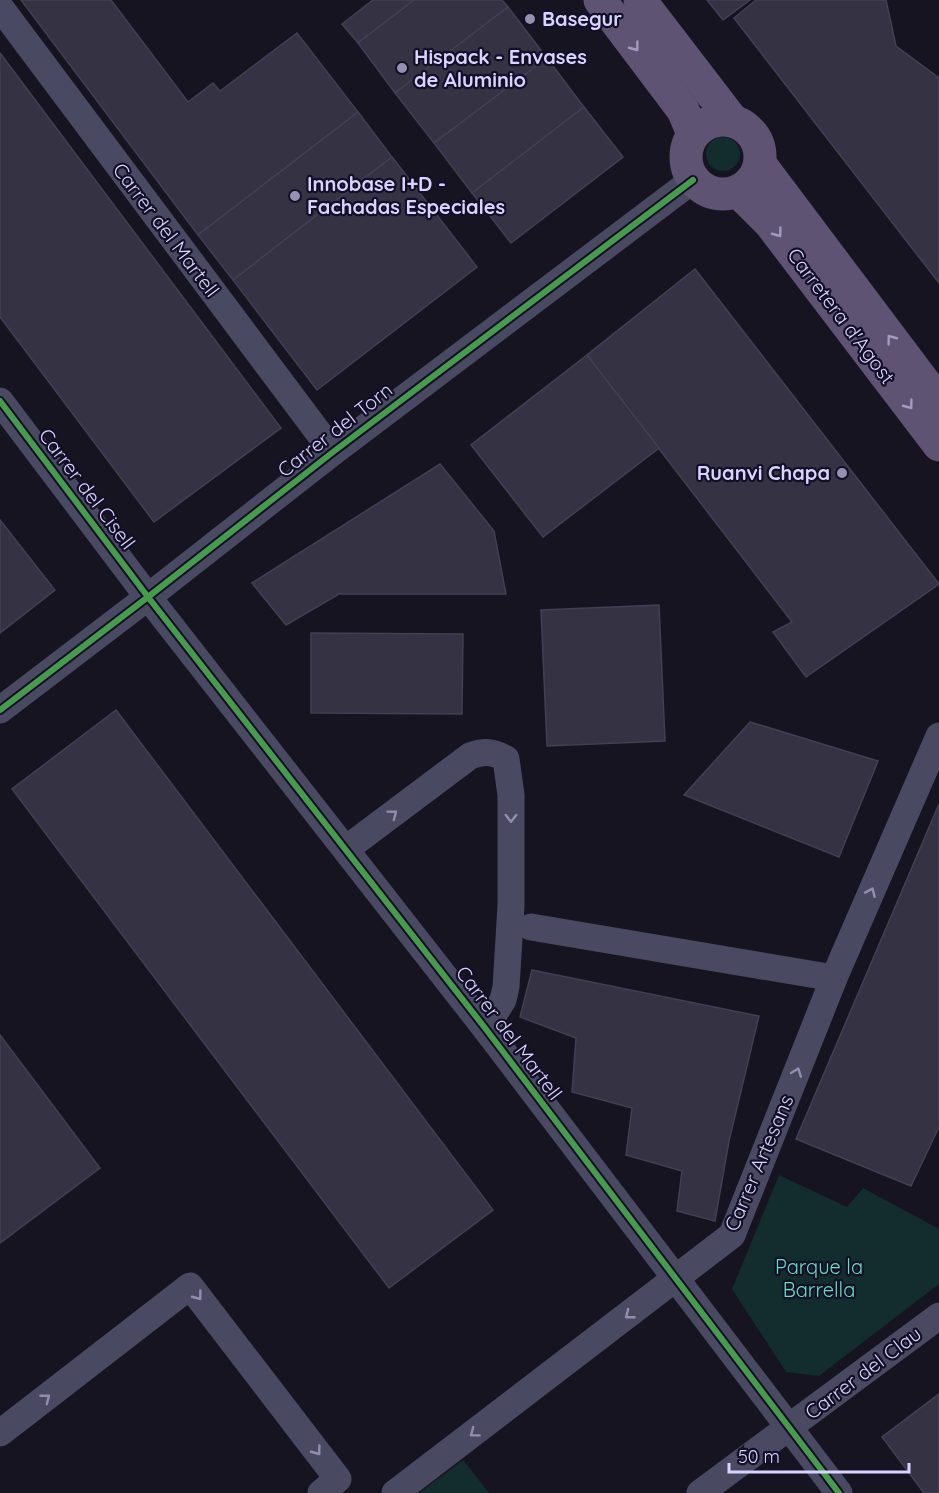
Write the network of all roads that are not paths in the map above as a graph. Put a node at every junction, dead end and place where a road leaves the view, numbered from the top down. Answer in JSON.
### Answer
{"nodes":[{"id":1,"x":600,"y":0,"type":"edge"},
{"id":2,"x":640,"y":0,"type":"edge"},
{"id":3,"x":0,"y":7,"type":"edge"},
{"id":4,"x":732,"y":120,"type":"junction"},
{"id":5,"x":693,"y":134,"type":"junction"},
{"id":6,"x":760,"y":164,"type":"junction"},
{"id":7,"x":693,"y":180,"type":"junction"},
{"id":8,"x":738,"y":191,"type":"junction"},
{"id":9,"x":0,"y":401,"type":"edge"},
{"id":10,"x":939,"y":402,"type":"edge"},
{"id":11,"x":939,"y":445,"type":"edge"},
{"id":12,"x":333,"y":452,"type":"junction"},
{"id":13,"x":148,"y":597,"type":"junction"},
{"id":14,"x":0,"y":710,"type":"edge"},
{"id":15,"x":939,"y":736,"type":"edge"},
{"id":16,"x":346,"y":849,"type":"junction"},
{"id":17,"x":531,"y":927,"type":"dead end"},
{"id":18,"x":834,"y":978,"type":"junction"},
{"id":19,"x":485,"y":1028,"type":"junction"},
{"id":20,"x":675,"y":1279,"type":"junction"},
{"id":21,"x":939,"y":1316,"type":"edge"},
{"id":22,"x":789,"y":1428,"type":"junction"},
{"id":23,"x":0,"y":1433,"type":"edge"},
{"id":24,"x":321,"y":1493,"type":"edge"},
{"id":25,"x":395,"y":1493,"type":"edge"},
{"id":26,"x":700,"y":1493,"type":"edge"},
{"id":27,"x":839,"y":1493,"type":"edge"}],
"edges":[{"from":1,"to":5,"type":"main road","one_way":true},
{"from":2,"to":4,"type":"main road"},
{"from":3,"to":12,"type":"street","name":"Carrer del Martell"},
{"from":4,"to":5,"type":"main road"},
{"from":4,"to":6,"type":"main road"},
{"from":5,"to":7,"type":"main road"},
{"from":6,"to":8,"type":"main road"},
{"from":10,"to":6,"type":"main road","name":"Carretera d'Agost","one_way":true},
{"from":7,"to":8,"type":"main road"},
{"from":7,"to":12,"type":"street","name":"Carrer del Torn"},
{"from":8,"to":11,"type":"main road","name":"Carretera d'Agost","one_way":true},
{"from":9,"to":13,"type":"street","name":"Carrer del Cisell"},
{"from":12,"to":13,"type":"street","name":"Carrer del Torn"},
{"from":13,"to":14,"type":"street","name":"Carrer del Torn"},
{"from":13,"to":16,"type":"street","name":"Carrer del Martell"},
{"from":18,"to":15,"type":"street","name":"Carrer Artesans","one_way":true},
{"from":16,"to":19,"type":"street","name":"Carrer del Martell"},
{"from":16,"to":19,"type":"street","one_way":true},
{"from":17,"to":18,"type":"street"},
{"from":20,"to":18,"type":"street","name":"Carrer Artesans","one_way":true},
{"from":19,"to":20,"type":"street","name":"Carrer del Martell"},
{"from":20,"to":22,"type":"street","name":"Carrer del Martell"},
{"from":20,"to":25,"type":"street","name":"Carrer Artesans","one_way":true},
{"from":21,"to":22,"type":"street","name":"Carrer del Clau"},
{"from":22,"to":26,"type":"street","name":"Carrer del Clau"},
{"from":22,"to":27,"type":"street","name":"Carrer del Martell"},
{"from":23,"to":24,"type":"street","one_way":true}]}
